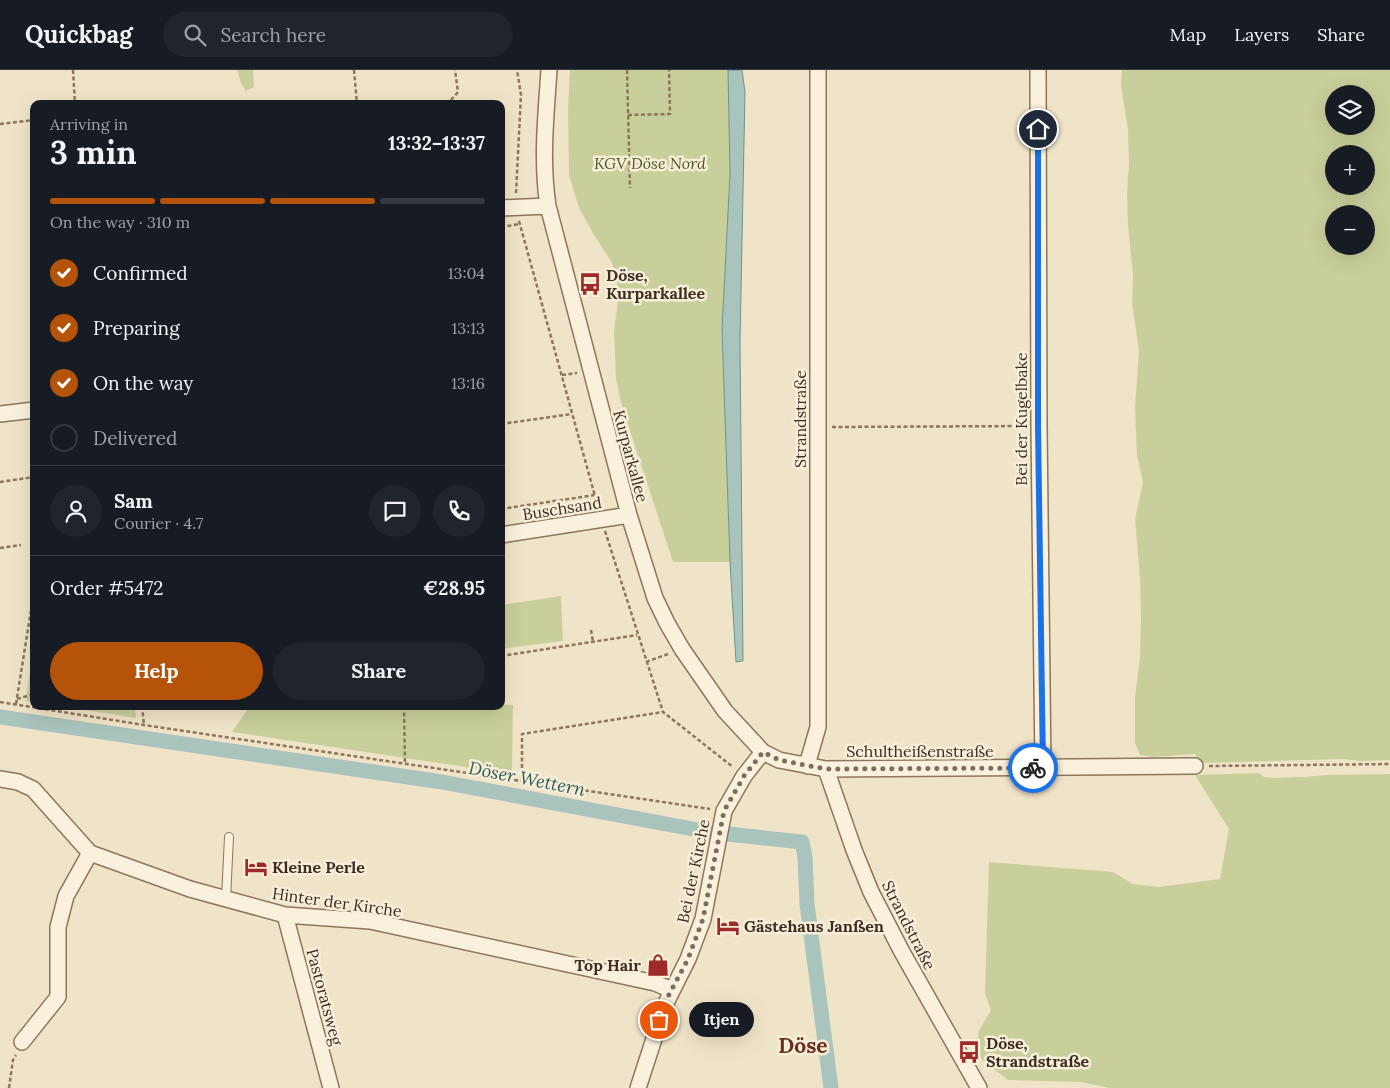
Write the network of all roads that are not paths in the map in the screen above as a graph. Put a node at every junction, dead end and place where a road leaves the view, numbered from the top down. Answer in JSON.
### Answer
{"nodes":[{"id":1,"x":549,"y":70,"type":"edge"},
{"id":2,"x":818,"y":70,"type":"edge"},
{"id":3,"x":1038,"y":70,"type":"edge"},
{"id":4,"x":548,"y":206,"type":"junction"},
{"id":5,"x":508,"y":208,"type":"edge"},
{"id":6,"x":30,"y":410,"type":"edge"},
{"id":7,"x":0,"y":414,"type":"edge"},
{"id":8,"x":629,"y":515,"type":"junction"},
{"id":9,"x":505,"y":533,"type":"edge"},
{"id":10,"x":763,"y":752,"type":"junction"},
{"id":11,"x":808,"y":766,"type":"junction"},
{"id":12,"x":1195,"y":766,"type":"road end"},
{"id":13,"x":1043,"y":768,"type":"junction"},
{"id":14,"x":826,"y":769,"type":"junction"},
{"id":15,"x":0,"y":778,"type":"edge"},
{"id":16,"x":229,"y":837,"type":"dead end"},
{"id":17,"x":90,"y":853,"type":"junction"},
{"id":18,"x":226,"y":898,"type":"junction"},
{"id":19,"x":285,"y":915,"type":"junction"},
{"id":20,"x":672,"y":990,"type":"junction"},
{"id":21,"x":22,"y":1042,"type":"road end"},
{"id":22,"x":331,"y":1088,"type":"edge"},
{"id":23,"x":638,"y":1088,"type":"edge"},
{"id":24,"x":979,"y":1088,"type":"edge"}],
"edges":[{"from":1,"to":4,"type":"street","name":"Kurparkallee"},
{"from":2,"to":11,"type":"street","name":"Strandstraße"},
{"from":3,"to":13,"type":"street","name":"Bei der Kugelbake"},
{"from":4,"to":5,"type":"street"},
{"from":4,"to":8,"type":"street","name":"Kurparkallee"},
{"from":6,"to":7,"type":"street"},
{"from":8,"to":9,"type":"street","name":"Buschsand"},
{"from":8,"to":10,"type":"street","name":"Kurparkallee"},
{"from":10,"to":11,"type":"street","name":"Kurparkallee"},
{"from":10,"to":20,"type":"street","name":"Bei der Kirche"},
{"from":11,"to":14,"type":"street","name":"Kurparkallee"},
{"from":12,"to":13,"type":"street","name":"Schultheißenstraße"},
{"from":13,"to":14,"type":"street","name":"Schultheißenstraße"},
{"from":14,"to":24,"type":"street","name":"Strandstraße"},
{"from":15,"to":17,"type":"street","name":"Hinter der Kirche"},
{"from":16,"to":18,"type":"lane"},
{"from":17,"to":18,"type":"street","name":"Hinter der Kirche"},
{"from":17,"to":21,"type":"street"},
{"from":18,"to":19,"type":"street","name":"Hinter der Kirche"},
{"from":19,"to":20,"type":"street","name":"Hinter der Kirche"},
{"from":19,"to":22,"type":"street","name":"Pastoratsweg"},
{"from":20,"to":23,"type":"street","name":"Bei der Kirche"}]}
